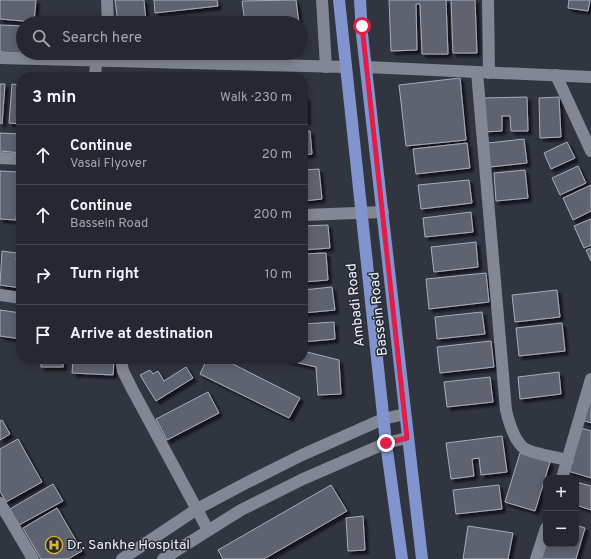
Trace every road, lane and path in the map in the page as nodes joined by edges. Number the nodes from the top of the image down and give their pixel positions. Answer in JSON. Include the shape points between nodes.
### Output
{"nodes":[{"id":1,"x":107,"y":0,"type":"edge"},
{"id":2,"x":322,"y":0,"type":"edge"},
{"id":3,"x":339,"y":0,"type":"edge"},
{"id":4,"x":360,"y":0,"type":"edge"},
{"id":5,"x":488,"y":0,"type":"edge"},
{"id":6,"x":108,"y":16,"type":"edge"},
{"id":7,"x":0,"y":58,"type":"edge"},
{"id":8,"x":16,"y":58,"type":"edge"},
{"id":9,"x":64,"y":60,"type":"edge"},
{"id":10,"x":99,"y":60,"type":"edge"},
{"id":11,"x":174,"y":60,"type":"edge"},
{"id":12,"x":96,"y":61,"type":"junction"},
{"id":13,"x":326,"y":67,"type":"junction"},
{"id":14,"x":345,"y":67,"type":"junction"},
{"id":15,"x":366,"y":67,"type":"junction"},
{"id":16,"x":95,"y":72,"type":"edge"},
{"id":17,"x":477,"y":72,"type":"junction"},
{"id":18,"x":489,"y":73,"type":"junction"},
{"id":19,"x":556,"y":75,"type":"junction"},
{"id":20,"x":591,"y":77,"type":"edge"},
{"id":21,"x":591,"y":151,"type":"edge"},
{"id":22,"x":0,"y":158,"type":"edge"},
{"id":23,"x":16,"y":159,"type":"edge"},
{"id":24,"x":383,"y":212,"type":"junction"},
{"id":25,"x":362,"y":214,"type":"junction"},
{"id":26,"x":308,"y":215,"type":"edge"},
{"id":27,"x":0,"y":295,"type":"edge"},
{"id":28,"x":16,"y":297,"type":"edge"},
{"id":29,"x":122,"y":364,"type":"edge"},
{"id":30,"x":591,"y":379,"type":"edge"},
{"id":31,"x":405,"y":414,"type":"junction"},
{"id":32,"x":383,"y":419,"type":"junction"},
{"id":33,"x":407,"y":438,"type":"junction"},
{"id":34,"x":386,"y":443,"type":"junction"},
{"id":35,"x":568,"y":460,"type":"junction"},
{"id":36,"x":563,"y":475,"type":"edge"},
{"id":37,"x":0,"y":503,"type":"edge"},
{"id":38,"x":197,"y":509,"type":"junction"},
{"id":39,"x":208,"y":530,"type":"junction"},
{"id":40,"x":543,"y":537,"type":"edge"},
{"id":41,"x":33,"y":559,"type":"edge"},
{"id":42,"x":122,"y":559,"type":"edge"},
{"id":43,"x":164,"y":559,"type":"edge"},
{"id":44,"x":402,"y":559,"type":"edge"},
{"id":45,"x":422,"y":559,"type":"edge"},
{"id":46,"x":536,"y":559,"type":"edge"}],
"edges":[{"from":1,"to":6,"type":"street"},
{"from":2,"to":13,"type":"street"},
{"from":3,"to":14,"type":"main road","name":"Ambadi Road"},
{"from":4,"to":15,"type":"main road","name":"Bassein Road"},
{"from":5,"to":18,"type":"street"},
{"from":7,"to":8,"type":"street"},
{"from":9,"to":12,"type":"street"},
{"from":10,"to":12,"type":"street"},
{"from":11,"to":13,"type":"street"},
{"from":12,"to":16,"type":"street"},
{"from":13,"to":14,"type":"street"},
{"from":14,"to":15,"type":"main road"},
{"from":14,"to":25,"type":"main road","name":"Ambadi Road"},
{"from":15,"to":17,"type":"street"},
{"from":15,"to":24,"type":"main road","name":"Bassein Road"},
{"from":17,"to":18,"type":"street"},
{"from":17,"to":35,"type":"street","via":[[506,410],[510,426],[526,449]]},
{"from":18,"to":19,"type":"street"},
{"from":19,"to":20,"type":"street"},
{"from":19,"to":21,"type":"street"},
{"from":22,"to":23,"type":"street"},
{"from":24,"to":25,"type":"street"},
{"from":24,"to":31,"type":"main road","name":"Bassein Road"},
{"from":25,"to":26,"type":"street"},
{"from":25,"to":32,"type":"main road","name":"Ambadi Road"},
{"from":27,"to":28,"type":"street"},
{"from":29,"to":38,"type":"street","via":[[132,389]]},
{"from":30,"to":35,"type":"street"},
{"from":31,"to":32,"type":"street"},
{"from":31,"to":33,"type":"main road","name":"Bassein Road"},
{"from":32,"to":34,"type":"main road","name":"Ambadi Road"},
{"from":32,"to":38,"type":"street","via":[[295,458]]},
{"from":33,"to":34,"type":"street"},
{"from":33,"to":45,"type":"main road","name":"Bassein Road"},
{"from":34,"to":39,"type":"street","via":[[303,479],[241,510]]},
{"from":34,"to":44,"type":"main road","name":"Ambadi Road"},
{"from":35,"to":36,"type":"street"},
{"from":37,"to":41,"type":"street"},
{"from":38,"to":39,"type":"street"},
{"from":38,"to":42,"type":"street"},
{"from":39,"to":43,"type":"street"},
{"from":40,"to":46,"type":"street"}]}
